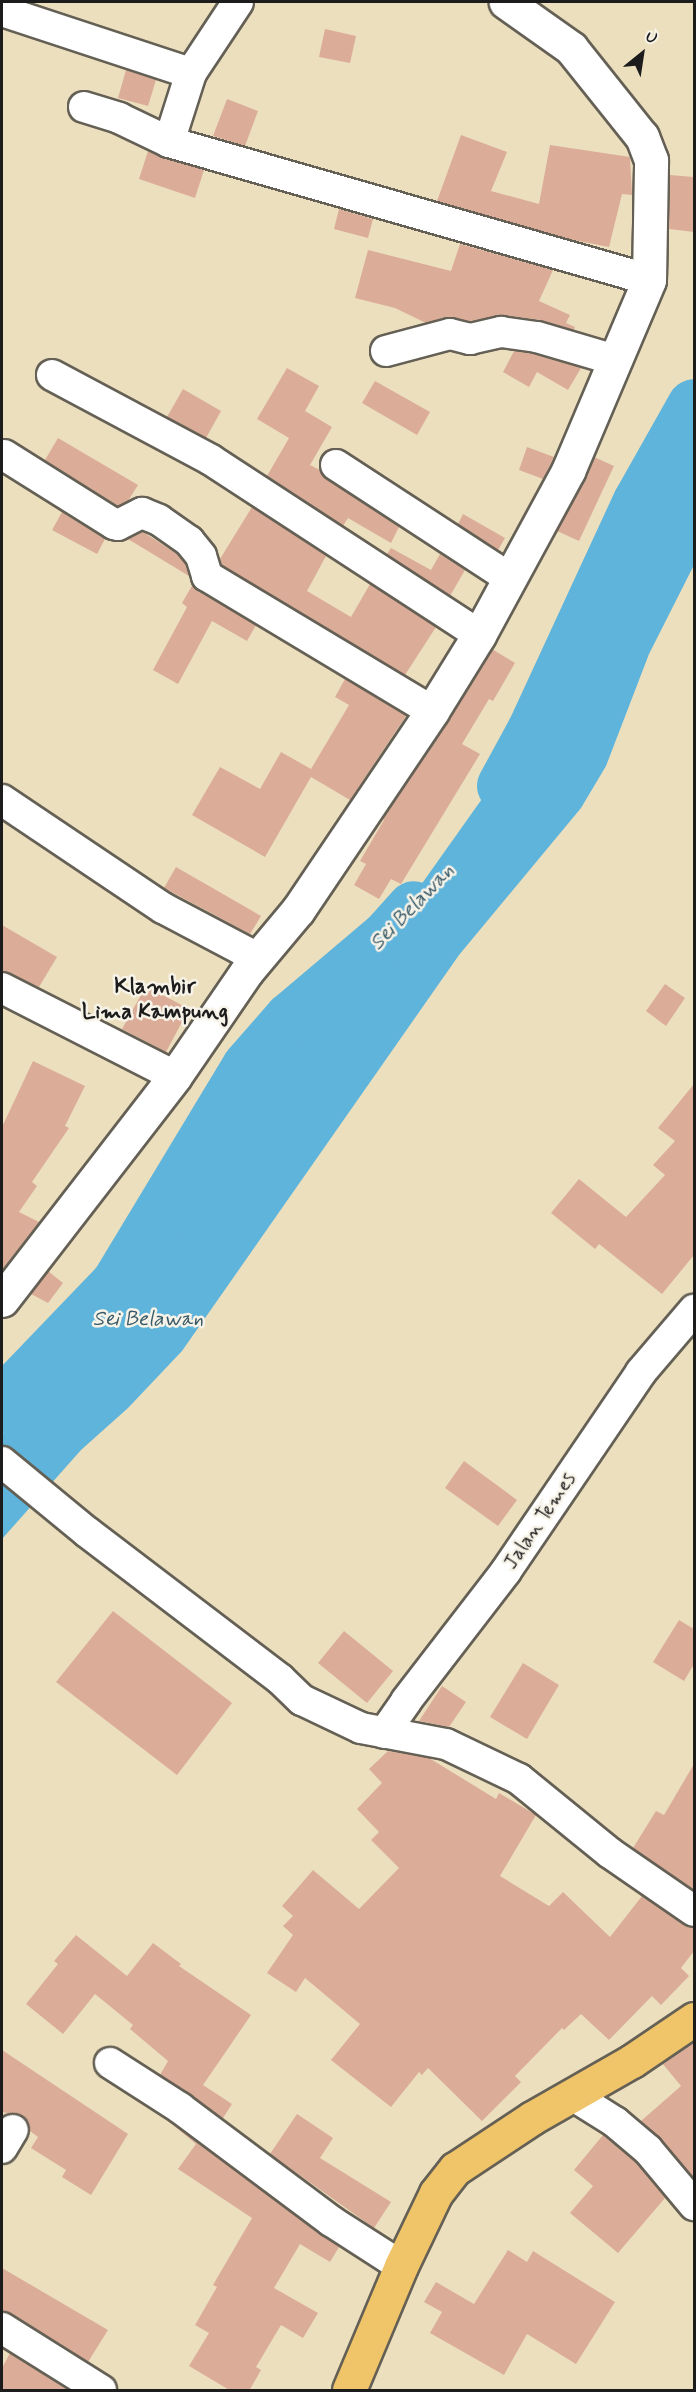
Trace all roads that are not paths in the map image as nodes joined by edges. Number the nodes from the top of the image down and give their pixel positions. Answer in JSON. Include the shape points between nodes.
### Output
{"nodes":[{"id":1,"x":238,"y":2,"type":"edge"},
{"id":2,"x":506,"y":2,"type":"edge"},
{"id":3,"x":2,"y":11,"type":"edge"},
{"id":4,"x":191,"y":73,"type":"junction"},
{"id":5,"x":84,"y":107,"type":"dead end"},
{"id":6,"x":169,"y":142,"type":"junction"},
{"id":7,"x":649,"y":280,"type":"junction"},
{"id":8,"x":386,"y":351,"type":"dead end"},
{"id":9,"x":615,"y":360,"type":"junction"},
{"id":10,"x":52,"y":375,"type":"dead end"},
{"id":11,"x":4,"y":455,"type":"dead end"},
{"id":12,"x":336,"y":465,"type":"dead end"},
{"id":13,"x":511,"y":579,"type":"junction"},
{"id":14,"x":479,"y":635,"type":"junction"},
{"id":15,"x":432,"y":711,"type":"junction"},
{"id":16,"x":2,"y":800,"type":"edge"},
{"id":17,"x":258,"y":958,"type":"junction"},
{"id":18,"x":2,"y":988,"type":"edge"},
{"id":19,"x":176,"y":1076,"type":"junction"},
{"id":20,"x":5,"y":1291,"type":"edge"},
{"id":21,"x":694,"y":1310,"type":"edge"},
{"id":22,"x":2,"y":1462,"type":"edge"},
{"id":23,"x":384,"y":1733,"type":"junction"},
{"id":24,"x":694,"y":1911,"type":"edge"},
{"id":25,"x":694,"y":2019,"type":"edge"},
{"id":26,"x":110,"y":2063,"type":"dead end"},
{"id":27,"x":572,"y":2095,"type":"junction"},
{"id":28,"x":694,"y":2205,"type":"edge"},
{"id":29,"x":401,"y":2266,"type":"junction"},
{"id":30,"x":2,"y":2328,"type":"edge"},
{"id":31,"x":101,"y":2391,"type":"edge"},
{"id":32,"x":349,"y":2391,"type":"edge"}],
"edges":[{"from":1,"to":4,"type":"street"},
{"from":2,"to":7,"type":"street","via":[[571,48],[642,137],[651,160]]},
{"from":3,"to":4,"type":"street"},
{"from":4,"to":6,"type":"street"},
{"from":5,"to":6,"type":"street","via":[[119,118]]},
{"from":6,"to":7,"type":"street"},
{"from":7,"to":9,"type":"street"},
{"from":8,"to":9,"type":"street","via":[[450,334],[470,339],[501,332],[537,337]]},
{"from":9,"to":13,"type":"street","via":[[568,471]]},
{"from":10,"to":14,"type":"street","via":[[211,460]]},
{"from":11,"to":15,"type":"street","via":[[114,524],[142,513],[159,520],[189,541],[201,556],[207,576]]},
{"from":12,"to":13,"type":"street"},
{"from":13,"to":14,"type":"street"},
{"from":14,"to":15,"type":"street"},
{"from":15,"to":17,"type":"street","via":[[298,910]]},
{"from":16,"to":17,"type":"street","via":[[163,908]]},
{"from":17,"to":19,"type":"street"},
{"from":18,"to":19,"type":"street"},
{"from":19,"to":20,"type":"street"},
{"from":21,"to":23,"type":"street","name":"Jalan Temes","via":[[641,1372],[506,1571]]},
{"from":22,"to":23,"type":"street","via":[[302,1700],[342,1720]]},
{"from":23,"to":24,"type":"street","via":[[446,1744],[519,1779],[610,1853]]},
{"from":25,"to":27,"type":"main road"},
{"from":26,"to":29,"type":"street","via":[[188,2114],[331,2221]]},
{"from":27,"to":28,"type":"street","via":[[615,2122],[648,2150]]},
{"from":27,"to":29,"type":"main road","via":[[455,2169],[436,2193]]},
{"from":29,"to":32,"type":"main road"},
{"from":30,"to":31,"type":"street"}]}
